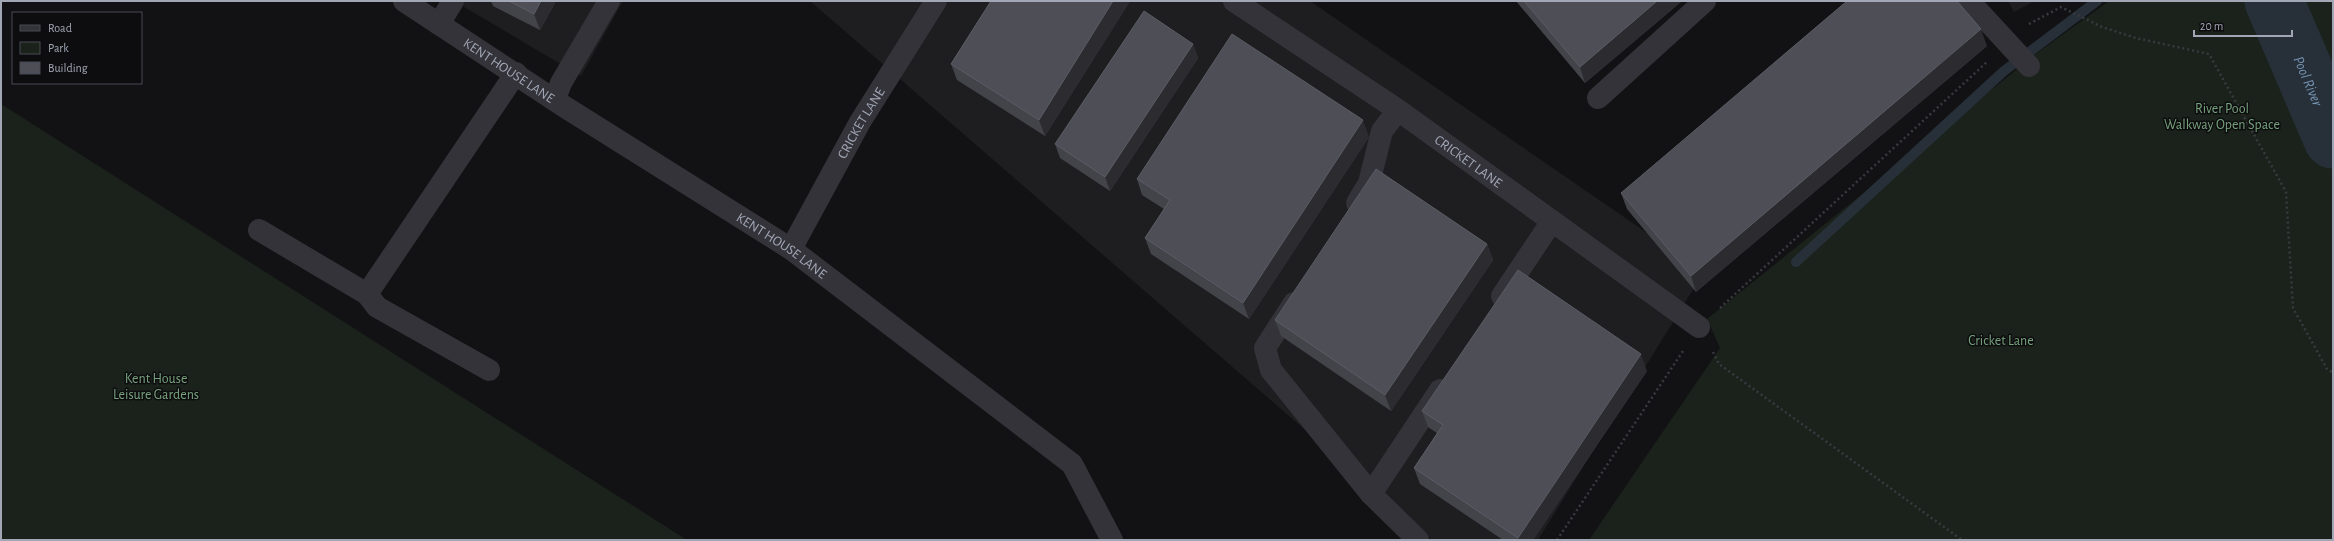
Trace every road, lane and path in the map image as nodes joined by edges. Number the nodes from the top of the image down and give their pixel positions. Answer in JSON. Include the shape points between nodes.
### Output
{"nodes":[{"id":1,"x":404,"y":1,"type":"edge"},
{"id":2,"x":452,"y":1,"type":"edge"},
{"id":3,"x":609,"y":1,"type":"edge"},
{"id":4,"x":936,"y":1,"type":"edge"},
{"id":5,"x":1234,"y":1,"type":"edge"},
{"id":6,"x":1705,"y":1,"type":"edge"},
{"id":7,"x":1968,"y":1,"type":"edge"},
{"id":8,"x":2035,"y":20,"type":"dead end"},
{"id":9,"x":439,"y":24,"type":"junction"},
{"id":10,"x":2017,"y":54,"type":"joint"},
{"id":11,"x":516,"y":73,"type":"junction"},
{"id":12,"x":1598,"y":98,"type":"dead end"},
{"id":13,"x":555,"y":99,"type":"junction"},
{"id":14,"x":1398,"y":110,"type":"junction"},
{"id":15,"x":1552,"y":221,"type":"junction"},
{"id":16,"x":1344,"y":223,"type":"edge"},
{"id":17,"x":259,"y":230,"type":"dead end"},
{"id":18,"x":790,"y":249,"type":"junction"},
{"id":19,"x":1303,"y":289,"type":"edge"},
{"id":20,"x":367,"y":294,"type":"junction"},
{"id":21,"x":1490,"y":314,"type":"edge"},
{"id":22,"x":1699,"y":327,"type":"junction"},
{"id":23,"x":489,"y":370,"type":"dead end"},
{"id":24,"x":2333,"y":372,"type":"edge"},
{"id":25,"x":1450,"y":374,"type":"edge"},
{"id":26,"x":1371,"y":494,"type":"junction"},
{"id":27,"x":1112,"y":540,"type":"edge"},
{"id":28,"x":1418,"y":540,"type":"edge"},
{"id":29,"x":1557,"y":540,"type":"edge"},
{"id":30,"x":1962,"y":540,"type":"edge"}],
"edges":[{"from":1,"to":9,"type":"street","name":"KENT HOUSE LANE"},
{"from":2,"to":9,"type":"street"},
{"from":3,"to":13,"type":"street","via":[[561,83]]},
{"from":4,"to":18,"type":"street","name":"CRICKET LANE","via":[[860,122]]},
{"from":5,"to":14,"type":"street","name":"CRICKET LANE"},
{"from":6,"to":12,"type":"street"},
{"from":7,"to":10,"type":"street"},
{"from":8,"to":24,"type":"path","via":[[2061,7],[2102,27],[2136,38],[2209,54],[2286,192],[2293,308],[2328,369]]},
{"from":9,"to":11,"type":"street","name":"KENT HOUSE LANE"},
{"from":10,"to":22,"type":"path"},
{"from":11,"to":13,"type":"street","name":"KENT HOUSE LANE"},
{"from":11,"to":20,"type":"street"},
{"from":13,"to":18,"type":"street","name":"KENT HOUSE LANE"},
{"from":14,"to":15,"type":"street","name":"CRICKET LANE"},
{"from":14,"to":16,"type":"street","via":[[1382,131],[1369,183]]},
{"from":15,"to":21,"type":"street"},
{"from":15,"to":22,"type":"street","name":"CRICKET LANE"},
{"from":17,"to":20,"type":"street"},
{"from":18,"to":27,"type":"street","name":"KENT HOUSE LANE","via":[[1072,464]]},
{"from":19,"to":26,"type":"street","via":[[1265,348],[1272,370]]},
{"from":20,"to":23,"type":"street","via":[[377,307]]},
{"from":22,"to":29,"type":"path"},
{"from":22,"to":30,"type":"path","via":[[1720,364]]},
{"from":25,"to":26,"type":"street"},
{"from":26,"to":28,"type":"street"}]}
